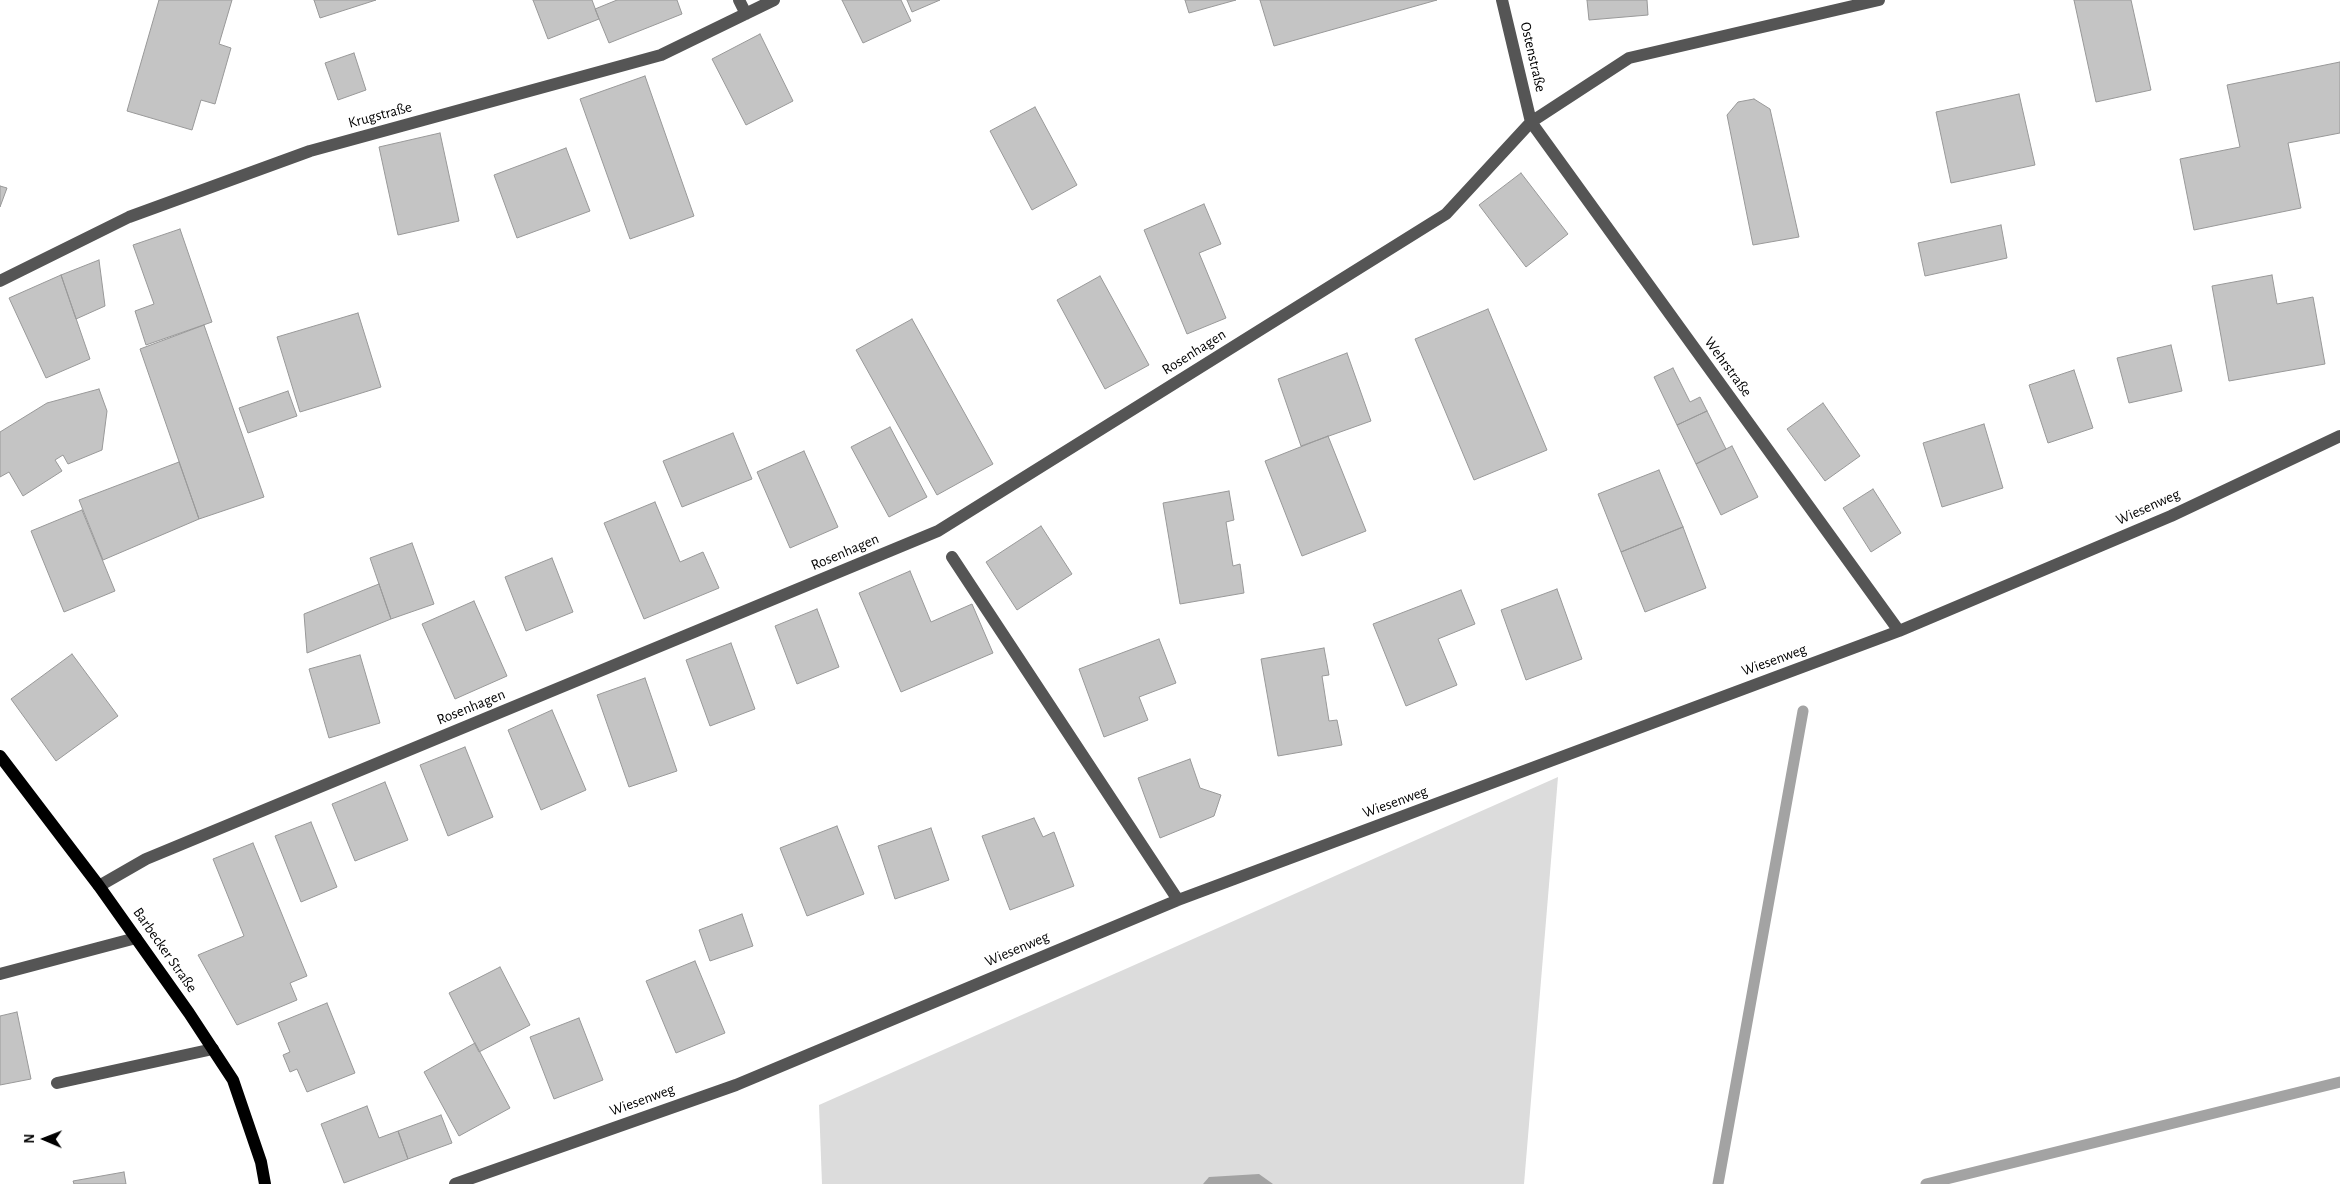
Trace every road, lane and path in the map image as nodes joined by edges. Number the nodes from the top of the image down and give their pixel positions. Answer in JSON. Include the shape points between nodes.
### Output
{"nodes":[{"id":1,"x":740,"y":0,"type":"edge"},
{"id":2,"x":774,"y":0,"type":"edge"},
{"id":3,"x":1502,"y":0,"type":"edge"},
{"id":4,"x":1879,"y":0,"type":"edge"},
{"id":5,"x":746,"y":14,"type":"junction"},
{"id":6,"x":1531,"y":122,"type":"junction"},
{"id":7,"x":0,"y":281,"type":"edge"},
{"id":8,"x":2340,"y":436,"type":"edge"},
{"id":9,"x":952,"y":557,"type":"dead end"},
{"id":10,"x":1898,"y":631,"type":"junction"},
{"id":11,"x":0,"y":756,"type":"edge"},
{"id":12,"x":100,"y":886,"type":"junction"},
{"id":13,"x":1178,"y":900,"type":"junction"},
{"id":14,"x":136,"y":938,"type":"junction"},
{"id":15,"x":0,"y":974,"type":"edge"},
{"id":16,"x":213,"y":1049,"type":"junction"},
{"id":17,"x":57,"y":1083,"type":"dead end"},
{"id":18,"x":265,"y":1184,"type":"edge"},
{"id":19,"x":455,"y":1184,"type":"edge"}],
"edges":[{"from":1,"to":5,"type":"street"},
{"from":2,"to":5,"type":"street","name":"Krugstraße"},
{"from":3,"to":6,"type":"street","name":"Ostenstraße"},
{"from":4,"to":6,"type":"street","name":"Rosenhagen","via":[[1629,58]]},
{"from":5,"to":7,"type":"street","name":"Krugstraße","via":[[661,55],[310,151],[130,217]]},
{"from":6,"to":10,"type":"street","name":"Wehrstraße"},
{"from":6,"to":12,"type":"street","name":"Rosenhagen","via":[[1446,214],[938,531],[155,855]]},
{"from":8,"to":10,"type":"street","name":"Wiesenweg","via":[[2171,516]]},
{"from":9,"to":13,"type":"street"},
{"from":10,"to":13,"type":"street","name":"Wiesenweg"},
{"from":11,"to":12,"type":"main road","name":"Barbecker Straße"},
{"from":12,"to":14,"type":"main road","name":"Barbecker Straße"},
{"from":13,"to":19,"type":"street","name":"Wiesenweg","via":[[736,1084]]},
{"from":14,"to":15,"type":"street"},
{"from":14,"to":16,"type":"main road","name":"Barbecker Straße"},
{"from":16,"to":17,"type":"street"},
{"from":16,"to":18,"type":"main road","name":"Barbecker Straße","via":[[233,1080],[261,1162]]}]}
